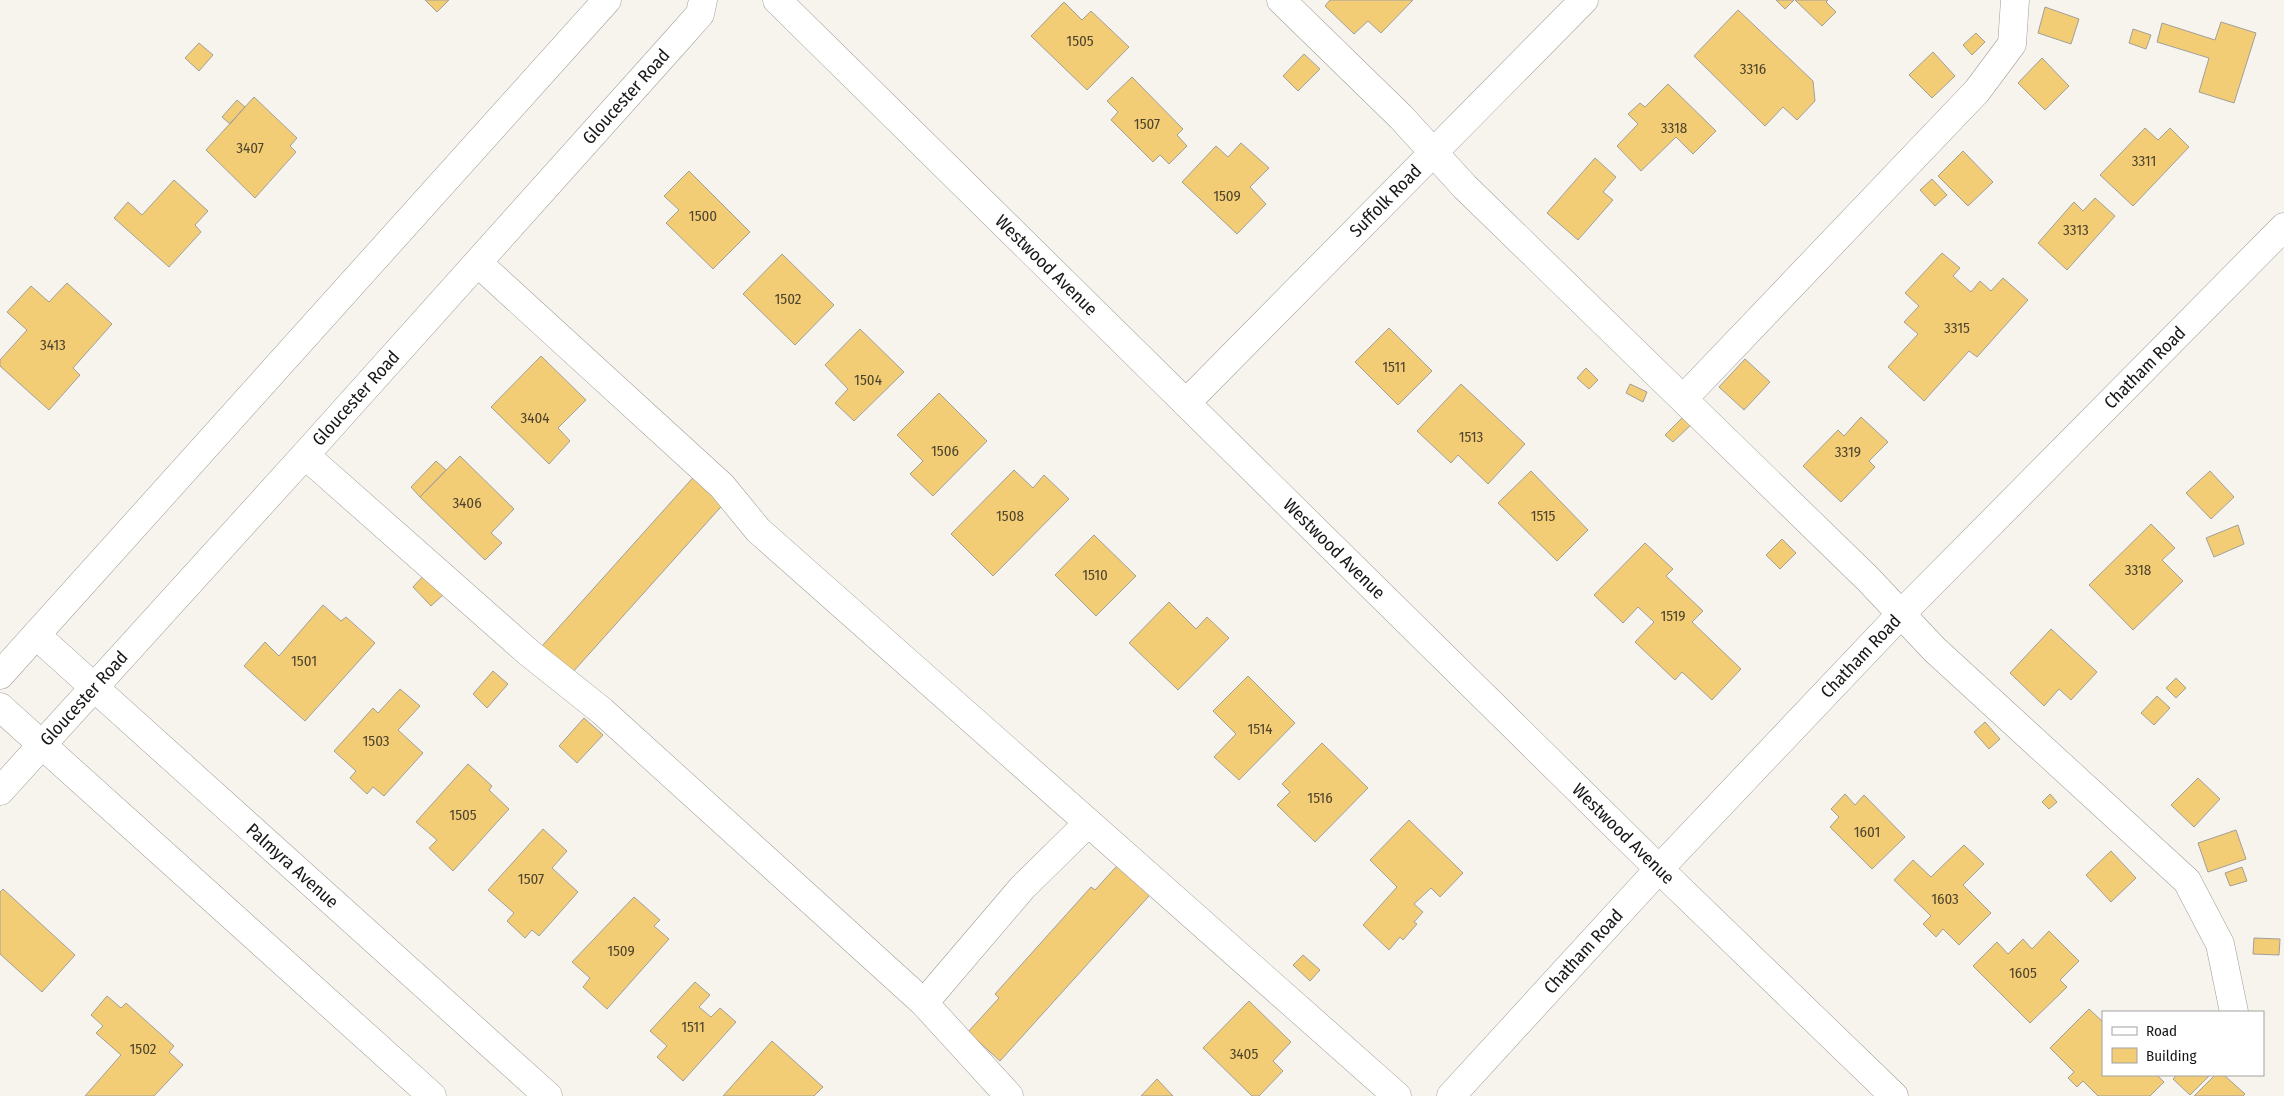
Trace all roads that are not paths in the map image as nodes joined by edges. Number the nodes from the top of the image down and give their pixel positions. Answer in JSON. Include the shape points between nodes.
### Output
{"nodes":[{"id":1,"x":607,"y":0,"type":"edge"},
{"id":2,"x":703,"y":0,"type":"edge"},
{"id":3,"x":777,"y":0,"type":"edge"},
{"id":4,"x":1281,"y":0,"type":"edge"},
{"id":5,"x":1584,"y":0,"type":"edge"},
{"id":6,"x":2016,"y":0,"type":"edge"},
{"id":7,"x":1433,"y":153,"type":"junction"},
{"id":8,"x":2284,"y":227,"type":"edge"},
{"id":9,"x":478,"y":263,"type":"junction"},
{"id":10,"x":1684,"y":398,"type":"junction"},
{"id":11,"x":1186,"y":403,"type":"junction"},
{"id":12,"x":305,"y":456,"type":"junction"},
{"id":13,"x":1901,"y":614,"type":"junction"},
{"id":14,"x":36,"y":635,"type":"junction"},
{"id":15,"x":0,"y":675,"type":"edge"},
{"id":16,"x":93,"y":688,"type":"junction"},
{"id":17,"x":0,"y":707,"type":"edge"},
{"id":18,"x":41,"y":746,"type":"junction"},
{"id":19,"x":0,"y":791,"type":"edge"},
{"id":20,"x":1088,"y":823,"type":"junction"},
{"id":21,"x":1659,"y":869,"type":"junction"},
{"id":22,"x":924,"y":1003,"type":"junction"},
{"id":23,"x":2234,"y":1011,"type":"edge"},
{"id":24,"x":432,"y":1096,"type":"edge"},
{"id":25,"x":548,"y":1096,"type":"edge"},
{"id":26,"x":1009,"y":1096,"type":"edge"},
{"id":27,"x":1397,"y":1096,"type":"edge"},
{"id":28,"x":1451,"y":1096,"type":"edge"},
{"id":29,"x":1894,"y":1096,"type":"edge"}],
"edges":[{"from":1,"to":14,"type":"street"},
{"from":2,"to":9,"type":"street","name":"Gloucester Road","via":[[700,14],[689,27]]},
{"from":3,"to":11,"type":"street","name":"Westwood Avenue"},
{"from":4,"to":7,"type":"street","via":[[1401,117]]},
{"from":5,"to":7,"type":"street","name":"Suffolk Road"},
{"from":6,"to":10,"type":"street","via":[[2012,44],[1977,91]]},
{"from":7,"to":10,"type":"street"},
{"from":7,"to":11,"type":"street","name":"Suffolk Road"},
{"from":8,"to":13,"type":"street","name":"Chatham Road"},
{"from":9,"to":12,"type":"street","name":"Gloucester Road"},
{"from":9,"to":20,"type":"street","via":[[722,486],[758,530]]},
{"from":10,"to":13,"type":"street"},
{"from":11,"to":21,"type":"street","name":"Westwood Avenue"},
{"from":12,"to":16,"type":"street","name":"Gloucester Road"},
{"from":12,"to":22,"type":"street","via":[[528,652],[602,711]]},
{"from":13,"to":21,"type":"street","name":"Chatham Road"},
{"from":13,"to":23,"type":"street","via":[[2187,881],[2220,944]]},
{"from":14,"to":15,"type":"street"},
{"from":14,"to":16,"type":"street","name":"Palmyra Avenue"},
{"from":16,"to":18,"type":"street","name":"Gloucester Road"},
{"from":16,"to":25,"type":"street","name":"Palmyra Avenue"},
{"from":17,"to":18,"type":"street"},
{"from":18,"to":19,"type":"street","name":"Gloucester Road"},
{"from":18,"to":24,"type":"street"},
{"from":20,"to":22,"type":"street","via":[[1022,888]]},
{"from":20,"to":27,"type":"street"},
{"from":21,"to":28,"type":"street","name":"Chatham Road"},
{"from":21,"to":29,"type":"street","name":"Westwood Avenue"},
{"from":22,"to":26,"type":"street"}]}
